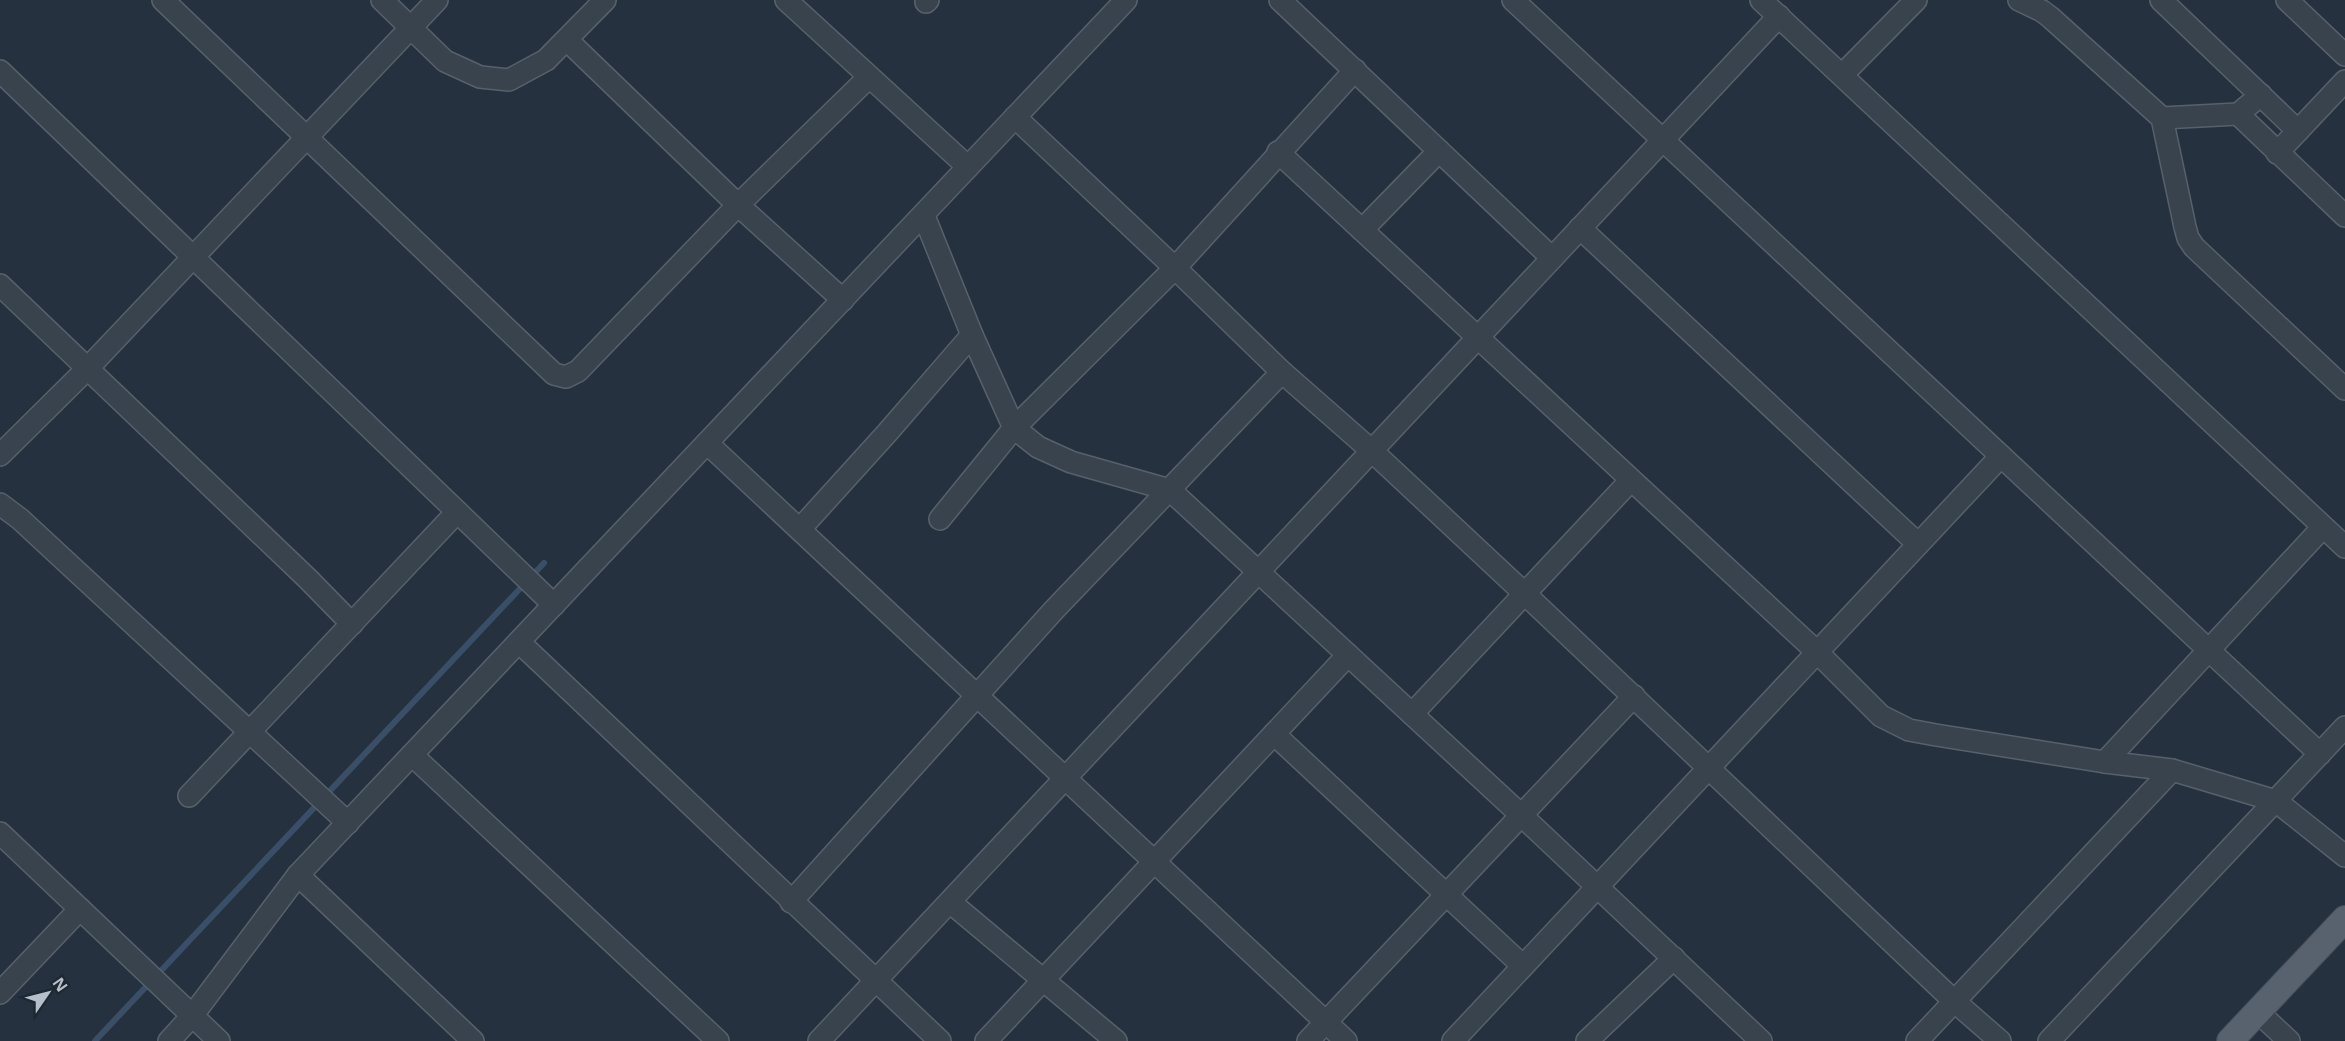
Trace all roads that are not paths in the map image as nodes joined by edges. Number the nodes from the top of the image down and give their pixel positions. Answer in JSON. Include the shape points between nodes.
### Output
{"nodes":[{"id":1,"x":163,"y":0,"type":"edge"},
{"id":2,"x":382,"y":0,"type":"edge"},
{"id":3,"x":437,"y":0,"type":"edge"},
{"id":4,"x":605,"y":0,"type":"edge"},
{"id":5,"x":786,"y":0,"type":"edge"},
{"id":6,"x":1126,"y":0,"type":"edge"},
{"id":7,"x":1280,"y":0,"type":"edge"},
{"id":8,"x":1513,"y":0,"type":"edge"},
{"id":9,"x":1761,"y":0,"type":"edge"},
{"id":10,"x":1916,"y":0,"type":"edge"},
{"id":11,"x":2019,"y":0,"type":"edge"},
{"id":12,"x":2161,"y":0,"type":"edge"},
{"id":13,"x":2287,"y":0,"type":"edge"},
{"id":14,"x":1779,"y":16,"type":"junction"},
{"id":15,"x":411,"y":28,"type":"junction"},
{"id":16,"x":567,"y":40,"type":"junction"},
{"id":17,"x":2345,"y":55,"type":"edge"},
{"id":18,"x":1355,"y":70,"type":"junction"},
{"id":19,"x":0,"y":71,"type":"edge"},
{"id":20,"x":1842,"y":75,"type":"junction"},
{"id":21,"x":870,"y":77,"type":"junction"},
{"id":22,"x":2345,"y":81,"type":"edge"},
{"id":23,"x":2260,"y":95,"type":"junction"},
{"id":24,"x":2238,"y":114,"type":"junction"},
{"id":25,"x":1015,"y":117,"type":"junction"},
{"id":26,"x":2162,"y":118,"type":"junction"},
{"id":27,"x":2298,"y":131,"type":"junction"},
{"id":28,"x":306,"y":138,"type":"junction"},
{"id":29,"x":1663,"y":140,"type":"junction"},
{"id":30,"x":1439,"y":151,"type":"junction"},
{"id":31,"x":1278,"y":152,"type":"junction"},
{"id":32,"x":2277,"y":153,"type":"junction"},
{"id":33,"x":968,"y":167,"type":"junction"},
{"id":34,"x":738,"y":205,"type":"junction"},
{"id":35,"x":924,"y":216,"type":"junction"},
{"id":36,"x":2345,"y":216,"type":"edge"},
{"id":37,"x":1580,"y":228,"type":"junction"},
{"id":38,"x":1362,"y":230,"type":"junction"},
{"id":39,"x":193,"y":257,"type":"junction"},
{"id":40,"x":1552,"y":258,"type":"junction"},
{"id":41,"x":1175,"y":268,"type":"junction"},
{"id":42,"x":0,"y":285,"type":"edge"},
{"id":43,"x":843,"y":300,"type":"junction"},
{"id":44,"x":972,"y":335,"type":"junction"},
{"id":45,"x":1478,"y":338,"type":"junction"},
{"id":46,"x":87,"y":369,"type":"junction"},
{"id":47,"x":1282,"y":372,"type":"junction"},
{"id":48,"x":2345,"y":389,"type":"edge"},
{"id":49,"x":1014,"y":428,"type":"junction"},
{"id":50,"x":707,"y":443,"type":"junction"},
{"id":51,"x":1372,"y":451,"type":"junction"},
{"id":52,"x":0,"y":455,"type":"edge"},
{"id":53,"x":2001,"y":456,"type":"junction"},
{"id":54,"x":1631,"y":480,"type":"junction"},
{"id":55,"x":1170,"y":490,"type":"junction"},
{"id":56,"x":0,"y":504,"type":"edge"},
{"id":57,"x":458,"y":512,"type":"junction"},
{"id":58,"x":940,"y":519,"type":"dead end"},
{"id":59,"x":800,"y":529,"type":"junction"},
{"id":60,"x":2338,"y":537,"type":"edge"},
{"id":61,"x":1918,"y":544,"type":"junction"},
{"id":62,"x":1258,"y":572,"type":"junction"},
{"id":63,"x":1524,"y":593,"type":"junction"},
{"id":64,"x":554,"y":605,"type":"junction"},
{"id":65,"x":352,"y":624,"type":"junction"},
{"id":66,"x":519,"y":642,"type":"junction"},
{"id":67,"x":2209,"y":650,"type":"junction"},
{"id":68,"x":1817,"y":652,"type":"junction"},
{"id":69,"x":1348,"y":656,"type":"junction"},
{"id":70,"x":977,"y":695,"type":"junction"},
{"id":71,"x":1634,"y":696,"type":"junction"},
{"id":72,"x":1412,"y":714,"type":"junction"},
{"id":73,"x":2345,"y":727,"type":"edge"},
{"id":74,"x":249,"y":733,"type":"junction"},
{"id":75,"x":1274,"y":734,"type":"junction"},
{"id":76,"x":2320,"y":753,"type":"junction"},
{"id":77,"x":412,"y":755,"type":"junction"},
{"id":78,"x":2105,"y":762,"type":"junction"},
{"id":79,"x":1709,"y":768,"type":"junction"},
{"id":80,"x":2172,"y":770,"type":"junction"},
{"id":81,"x":1065,"y":779,"type":"junction"},
{"id":82,"x":189,"y":796,"type":"dead end"},
{"id":83,"x":2276,"y":801,"type":"junction"},
{"id":84,"x":1521,"y":815,"type":"junction"},
{"id":85,"x":348,"y":823,"type":"junction"},
{"id":86,"x":0,"y":833,"type":"edge"},
{"id":87,"x":2345,"y":856,"type":"edge"},
{"id":88,"x":1154,"y":862,"type":"junction"},
{"id":89,"x":298,"y":875,"type":"junction"},
{"id":90,"x":1598,"y":887,"type":"junction"},
{"id":91,"x":1447,"y":894,"type":"junction"},
{"id":92,"x":791,"y":902,"type":"junction"},
{"id":93,"x":950,"y":902,"type":"junction"},
{"id":94,"x":80,"y":909,"type":"junction"},
{"id":95,"x":2345,"y":919,"type":"edge"},
{"id":96,"x":1674,"y":958,"type":"junction"},
{"id":97,"x":1523,"y":966,"type":"junction"},
{"id":98,"x":1044,"y":979,"type":"junction"},
{"id":99,"x":876,"y":980,"type":"junction"},
{"id":100,"x":0,"y":993,"type":"edge"},
{"id":101,"x":1954,"y":1001,"type":"junction"},
{"id":102,"x":2258,"y":1012,"type":"junction"},
{"id":103,"x":192,"y":1016,"type":"junction"},
{"id":104,"x":1326,"y":1022,"type":"junction"},
{"id":105,"x":169,"y":1041,"type":"edge"},
{"id":106,"x":219,"y":1041,"type":"edge"},
{"id":107,"x":473,"y":1041,"type":"edge"},
{"id":108,"x":718,"y":1041,"type":"edge"},
{"id":109,"x":819,"y":1041,"type":"edge"},
{"id":110,"x":940,"y":1041,"type":"edge"},
{"id":111,"x":986,"y":1041,"type":"edge"},
{"id":112,"x":1116,"y":1041,"type":"edge"},
{"id":113,"x":1308,"y":1041,"type":"edge"},
{"id":114,"x":1346,"y":1041,"type":"edge"},
{"id":115,"x":1453,"y":1041,"type":"edge"},
{"id":116,"x":1587,"y":1041,"type":"edge"},
{"id":117,"x":1761,"y":1041,"type":"edge"},
{"id":118,"x":1917,"y":1041,"type":"edge"},
{"id":119,"x":2000,"y":1041,"type":"edge"},
{"id":120,"x":2049,"y":1041,"type":"edge"},
{"id":121,"x":2230,"y":1041,"type":"edge"},
{"id":122,"x":2289,"y":1041,"type":"edge"}],
"edges":[{"from":1,"to":28,"type":"street"},
{"from":2,"to":15,"type":"street"},
{"from":3,"to":15,"type":"street"},
{"from":4,"to":16,"type":"street"},
{"from":5,"to":21,"type":"street"},
{"from":6,"to":25,"type":"street"},
{"from":7,"to":18,"type":"street"},
{"from":8,"to":29,"type":"street"},
{"from":9,"to":14,"type":"street"},
{"from":10,"to":20,"type":"street"},
{"from":11,"to":26,"type":"street","via":[[2050,17]]},
{"from":12,"to":23,"type":"street"},
{"from":13,"to":17,"type":"street"},
{"from":14,"to":20,"type":"street"},
{"from":14,"to":29,"type":"street"},
{"from":15,"to":16,"type":"street","via":[[445,61],[480,77],[509,80],[546,60]]},
{"from":15,"to":28,"type":"street"},
{"from":16,"to":34,"type":"street"},
{"from":18,"to":30,"type":"street"},
{"from":18,"to":31,"type":"street"},
{"from":19,"to":39,"type":"street"},
{"from":20,"to":60,"type":"street"},
{"from":21,"to":33,"type":"street"},
{"from":21,"to":34,"type":"street"},
{"from":22,"to":27,"type":"street"},
{"from":23,"to":24,"type":"street"},
{"from":23,"to":27,"type":"street"},
{"from":24,"to":26,"type":"street"},
{"from":24,"to":32,"type":"street"},
{"from":25,"to":33,"type":"street"},
{"from":25,"to":41,"type":"street"},
{"from":26,"to":48,"type":"street","via":[[2185,227],[2194,247]]},
{"from":27,"to":32,"type":"street"},
{"from":28,"to":34,"type":"street","via":[[554,374],[566,377],[578,371]]},
{"from":28,"to":39,"type":"street"},
{"from":29,"to":37,"type":"street"},
{"from":29,"to":53,"type":"street"},
{"from":30,"to":38,"type":"street"},
{"from":30,"to":40,"type":"street"},
{"from":31,"to":38,"type":"street"},
{"from":31,"to":41,"type":"street"},
{"from":32,"to":36,"type":"street"},
{"from":33,"to":35,"type":"street"},
{"from":34,"to":43,"type":"street"},
{"from":35,"to":43,"type":"street"},
{"from":35,"to":44,"type":"street"},
{"from":37,"to":40,"type":"street"},
{"from":37,"to":61,"type":"street"},
{"from":38,"to":45,"type":"street"},
{"from":39,"to":46,"type":"street"},
{"from":39,"to":57,"type":"street"},
{"from":40,"to":45,"type":"street"},
{"from":41,"to":47,"type":"street"},
{"from":41,"to":49,"type":"street"},
{"from":42,"to":46,"type":"street"},
{"from":43,"to":50,"type":"street"},
{"from":44,"to":49,"type":"street"},
{"from":44,"to":59,"type":"street"},
{"from":45,"to":51,"type":"street"},
{"from":45,"to":54,"type":"street"},
{"from":46,"to":52,"type":"street"},
{"from":46,"to":65,"type":"street"},
{"from":47,"to":51,"type":"street"},
{"from":47,"to":55,"type":"street"},
{"from":49,"to":55,"type":"street","via":[[1038,447],[1071,462]]},
{"from":49,"to":58,"type":"street"},
{"from":50,"to":59,"type":"street"},
{"from":50,"to":64,"type":"street"},
{"from":51,"to":62,"type":"street"},
{"from":51,"to":63,"type":"street"},
{"from":53,"to":61,"type":"street"},
{"from":53,"to":67,"type":"street"},
{"from":54,"to":63,"type":"street"},
{"from":54,"to":68,"type":"street"},
{"from":55,"to":62,"type":"street"},
{"from":55,"to":70,"type":"street"},
{"from":56,"to":74,"type":"street"},
{"from":57,"to":64,"type":"street"},
{"from":57,"to":65,"type":"street"},
{"from":59,"to":70,"type":"street"},
{"from":60,"to":67,"type":"street"},
{"from":61,"to":68,"type":"street"},
{"from":62,"to":69,"type":"street"},
{"from":62,"to":81,"type":"street"},
{"from":63,"to":71,"type":"street"},
{"from":63,"to":72,"type":"street"},
{"from":64,"to":66,"type":"street"},
{"from":65,"to":74,"type":"street"},
{"from":66,"to":77,"type":"street"},
{"from":66,"to":92,"type":"street"},
{"from":67,"to":76,"type":"street"},
{"from":67,"to":78,"type":"street"},
{"from":68,"to":78,"type":"street","via":[[1881,716],[1909,730]]},
{"from":68,"to":79,"type":"street"},
{"from":69,"to":72,"type":"street"},
{"from":69,"to":75,"type":"street"},
{"from":70,"to":81,"type":"street"},
{"from":70,"to":92,"type":"street"},
{"from":71,"to":79,"type":"street"},
{"from":71,"to":84,"type":"street"},
{"from":72,"to":84,"type":"street"},
{"from":73,"to":76,"type":"street"},
{"from":74,"to":82,"type":"street"},
{"from":74,"to":85,"type":"street"},
{"from":75,"to":88,"type":"street"},
{"from":75,"to":91,"type":"street"},
{"from":76,"to":83,"type":"street"},
{"from":77,"to":85,"type":"street"},
{"from":77,"to":108,"type":"street"},
{"from":78,"to":80,"type":"street"},
{"from":79,"to":90,"type":"street"},
{"from":79,"to":101,"type":"street"},
{"from":80,"to":83,"type":"street"},
{"from":80,"to":101,"type":"street"},
{"from":81,"to":88,"type":"street"},
{"from":81,"to":93,"type":"street"},
{"from":83,"to":87,"type":"street"},
{"from":83,"to":120,"type":"street"},
{"from":84,"to":90,"type":"street"},
{"from":84,"to":91,"type":"street"},
{"from":85,"to":89,"type":"street"},
{"from":86,"to":94,"type":"street"},
{"from":88,"to":98,"type":"street"},
{"from":88,"to":104,"type":"street"},
{"from":89,"to":103,"type":"street"},
{"from":89,"to":107,"type":"street"},
{"from":90,"to":96,"type":"street"},
{"from":90,"to":97,"type":"street"},
{"from":91,"to":97,"type":"street"},
{"from":91,"to":104,"type":"street"},
{"from":92,"to":99,"type":"street"},
{"from":93,"to":98,"type":"street"},
{"from":93,"to":99,"type":"street"},
{"from":94,"to":100,"type":"street"},
{"from":94,"to":103,"type":"street"},
{"from":95,"to":102,"type":"main road"},
{"from":96,"to":116,"type":"street"},
{"from":96,"to":117,"type":"street"},
{"from":97,"to":115,"type":"street"},
{"from":98,"to":111,"type":"street"},
{"from":98,"to":112,"type":"street"},
{"from":99,"to":109,"type":"street"},
{"from":99,"to":110,"type":"street"},
{"from":101,"to":118,"type":"street"},
{"from":101,"to":119,"type":"street"},
{"from":102,"to":121,"type":"main road"},
{"from":102,"to":122,"type":"street"},
{"from":103,"to":105,"type":"street"},
{"from":103,"to":106,"type":"street"},
{"from":104,"to":113,"type":"street"},
{"from":104,"to":114,"type":"street"}]}
